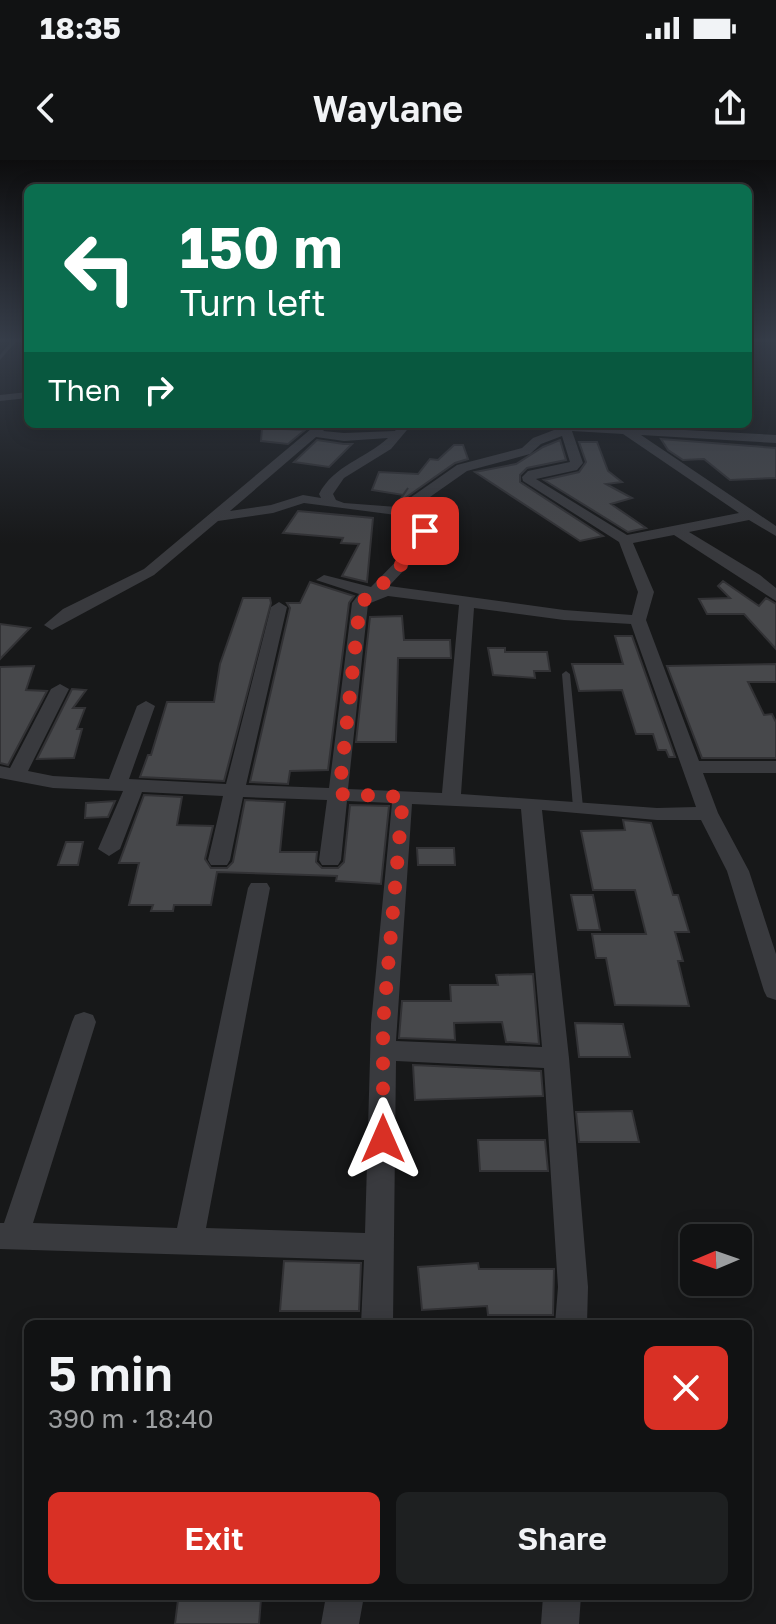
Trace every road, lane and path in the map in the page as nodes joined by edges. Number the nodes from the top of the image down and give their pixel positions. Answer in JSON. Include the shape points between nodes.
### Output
{"nodes":[{"id":1,"x":555,"y":428,"type":"edge"},
{"id":2,"x":318,"y":429,"type":"edge"},
{"id":3,"x":403,"y":429,"type":"edge"},
{"id":4,"x":566,"y":429,"type":"junction"},
{"id":5,"x":626,"y":431,"type":"junction"},
{"id":6,"x":776,"y":439,"type":"edge"},
{"id":7,"x":494,"y":458,"type":"junction"},
{"id":8,"x":529,"y":477,"type":"junction"},
{"id":9,"x":331,"y":503,"type":"junction"},
{"id":10,"x":402,"y":510,"type":"junction"},
{"id":11,"x":752,"y":515,"type":"junction"},
{"id":12,"x":214,"y":517,"type":"junction"},
{"id":13,"x":676,"y":530,"type":"junction"},
{"id":14,"x":776,"y":532,"type":"edge"},
{"id":15,"x":625,"y":540,"type":"junction"},
{"id":16,"x":324,"y":580,"type":"dead end"},
{"id":17,"x":374,"y":593,"type":"junction"},
{"id":18,"x":776,"y":596,"type":"edge"},
{"id":19,"x":467,"y":602,"type":"junction"},
{"id":20,"x":279,"y":607,"type":"dead end"},
{"id":21,"x":638,"y":620,"type":"junction"},
{"id":22,"x":52,"y":625,"type":"dead end"},
{"id":23,"x":566,"y":674,"type":"dead end"},
{"id":24,"x":60,"y":689,"type":"dead end"},
{"id":25,"x":146,"y":706,"type":"dead end"},
{"id":26,"x":692,"y":767,"type":"junction"},
{"id":27,"x":776,"y":767,"type":"edge"},
{"id":28,"x":9,"y":773,"type":"edge"},
{"id":29,"x":126,"y":784,"type":"junction"},
{"id":30,"x":234,"y":789,"type":"junction"},
{"id":31,"x":339,"y":794,"type":"junction"},
{"id":32,"x":403,"y":797,"type":"junction"},
{"id":33,"x":451,"y":800,"type":"junction"},
{"id":34,"x":531,"y":804,"type":"junction"},
{"id":35,"x":578,"y":807,"type":"junction"},
{"id":36,"x":708,"y":813,"type":"junction"},
{"id":37,"x":109,"y":849,"type":"dead end"},
{"id":38,"x":219,"y":860,"type":"dead end"},
{"id":39,"x":330,"y":860,"type":"dead end"},
{"id":40,"x":259,"y":888,"type":"dead end"},
{"id":41,"x":776,"y":991,"type":"edge"},
{"id":42,"x":84,"y":1022,"type":"dead end"},
{"id":43,"x":384,"y":1050,"type":"junction"},
{"id":44,"x":556,"y":1058,"type":"junction"},
{"id":45,"x":7,"y":1236,"type":"edge"},
{"id":46,"x":189,"y":1242,"type":"junction"},
{"id":47,"x":380,"y":1247,"type":"junction"},
{"id":48,"x":377,"y":1320,"type":"edge"},
{"id":49,"x":571,"y":1320,"type":"edge"},
{"id":50,"x":344,"y":1600,"type":"edge"},
{"id":51,"x":562,"y":1600,"type":"edge"},
{"id":52,"x":340,"y":1624,"type":"edge"},
{"id":53,"x":560,"y":1624,"type":"edge"}],
"edges":[{"from":1,"to":4,"type":"street"},
{"from":2,"to":3,"type":"street","via":[[344,437]]},
{"from":2,"to":12,"type":"street"},
{"from":3,"to":9,"type":"street","via":[[387,449],[333,481],[326,494]]},
{"from":4,"to":5,"type":"street"},
{"from":4,"to":7,"type":"street","via":[[526,451]]},
{"from":4,"to":8,"type":"street","via":[[577,463]]},
{"from":5,"to":6,"type":"street"},
{"from":5,"to":11,"type":"street"},
{"from":7,"to":8,"type":"street"},
{"from":7,"to":10,"type":"street","via":[[449,475]]},
{"from":8,"to":15,"type":"street"},
{"from":9,"to":10,"type":"street","via":[[361,511]]},
{"from":9,"to":12,"type":"street","via":[[303,499]]},
{"from":10,"to":17,"type":"street","via":[[421,521],[422,540]]},
{"from":11,"to":13,"type":"street"},
{"from":11,"to":14,"type":"street"},
{"from":12,"to":22,"type":"street","via":[[149,572]]},
{"from":13,"to":15,"type":"street"},
{"from":13,"to":18,"type":"street"},
{"from":15,"to":21,"type":"street","via":[[646,592]]},
{"from":16,"to":17,"type":"street"},
{"from":17,"to":19,"type":"street"},
{"from":17,"to":31,"type":"street","via":[[360,603]]},
{"from":19,"to":21,"type":"street"},
{"from":19,"to":33,"type":"street"},
{"from":20,"to":30,"type":"street"},
{"from":21,"to":26,"type":"street"},
{"from":23,"to":35,"type":"lane"},
{"from":24,"to":28,"type":"street"},
{"from":25,"to":29,"type":"street"},
{"from":26,"to":27,"type":"street"},
{"from":26,"to":36,"type":"street"},
{"from":28,"to":29,"type":"street","via":[[53,782]]},
{"from":29,"to":30,"type":"street"},
{"from":29,"to":37,"type":"street"},
{"from":30,"to":31,"type":"street"},
{"from":30,"to":38,"type":"street"},
{"from":31,"to":32,"type":"street"},
{"from":31,"to":39,"type":"street"},
{"from":32,"to":33,"type":"street"},
{"from":32,"to":43,"type":"street"},
{"from":33,"to":34,"type":"street"},
{"from":34,"to":35,"type":"street"},
{"from":34,"to":44,"type":"street"},
{"from":35,"to":36,"type":"street"},
{"from":36,"to":41,"type":"street","via":[[738,871]]},
{"from":40,"to":46,"type":"street"},
{"from":42,"to":45,"type":"street"},
{"from":43,"to":44,"type":"street"},
{"from":43,"to":47,"type":"street"},
{"from":44,"to":49,"type":"street"},
{"from":45,"to":46,"type":"street"},
{"from":46,"to":47,"type":"street"},
{"from":47,"to":48,"type":"street"},
{"from":50,"to":52,"type":"street"},
{"from":51,"to":53,"type":"street"}]}
